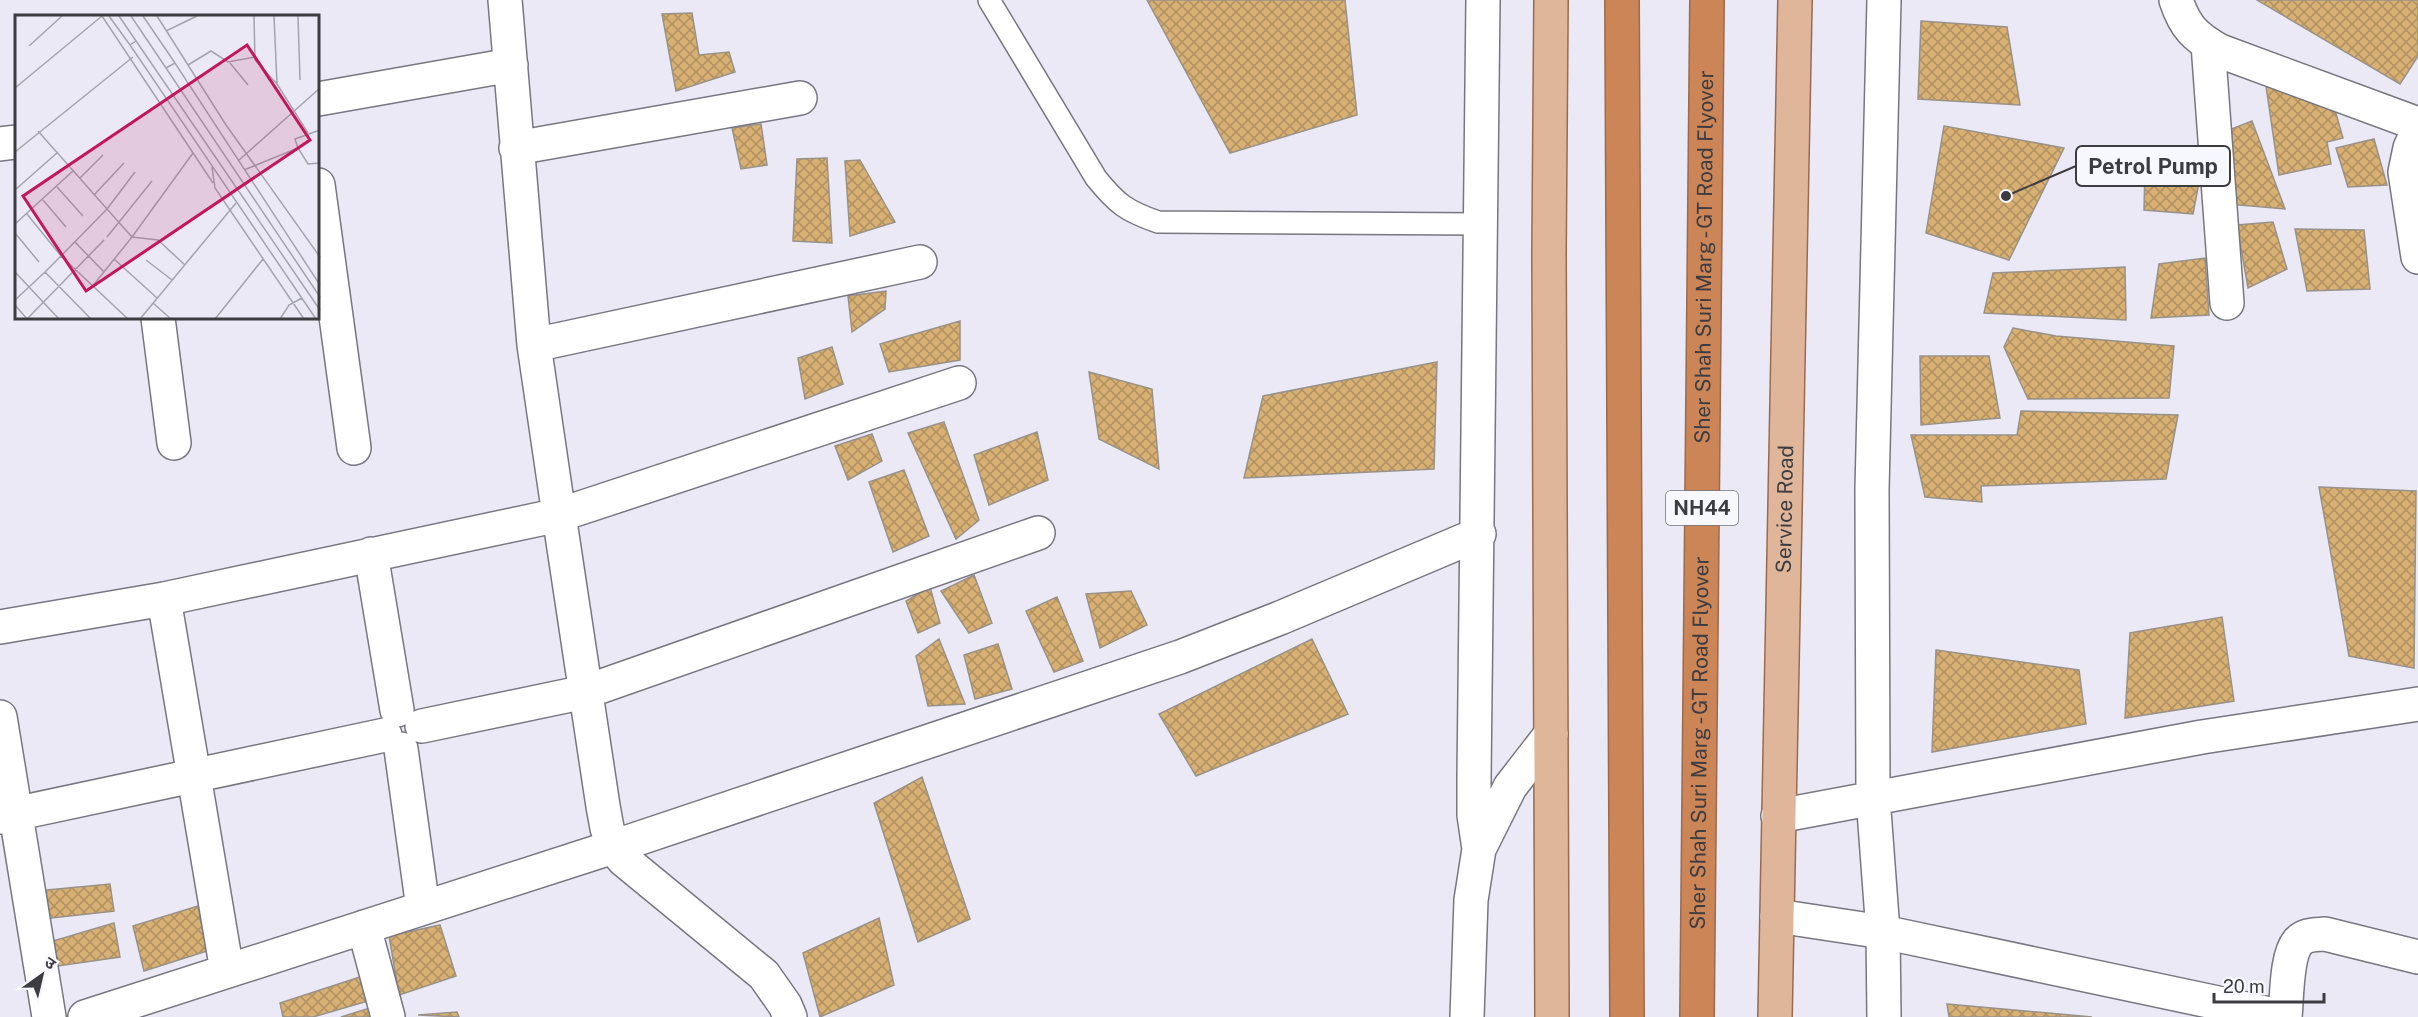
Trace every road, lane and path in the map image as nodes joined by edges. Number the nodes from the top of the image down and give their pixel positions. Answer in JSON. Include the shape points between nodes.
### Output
{"nodes":[{"id":1,"x":505,"y":0,"type":"edge"},
{"id":2,"x":989,"y":0,"type":"edge"},
{"id":3,"x":1483,"y":0,"type":"edge"},
{"id":4,"x":1551,"y":0,"type":"edge"},
{"id":5,"x":1622,"y":0,"type":"edge"},
{"id":6,"x":1707,"y":0,"type":"edge"},
{"id":7,"x":1796,"y":0,"type":"edge"},
{"id":8,"x":1884,"y":0,"type":"edge"},
{"id":9,"x":2176,"y":0,"type":"edge"},
{"id":10,"x":2208,"y":44,"type":"junction"},
{"id":11,"x":511,"y":65,"type":"junction"},
{"id":12,"x":800,"y":98,"type":"dead end"},
{"id":13,"x":320,"y":99,"type":"edge"},
{"id":14,"x":2418,"y":124,"type":"edge"},
{"id":15,"x":2418,"y":130,"type":"edge"},
{"id":16,"x":15,"y":142,"type":"edge"},
{"id":17,"x":0,"y":144,"type":"edge"},
{"id":18,"x":516,"y":148,"type":"junction"},
{"id":19,"x":320,"y":200,"type":"edge"},
{"id":20,"x":1481,"y":224,"type":"junction"},
{"id":21,"x":2418,"y":257,"type":"edge"},
{"id":22,"x":920,"y":262,"type":"dead end"},
{"id":23,"x":2227,"y":303,"type":"dead end"},
{"id":24,"x":158,"y":320,"type":"edge"},
{"id":25,"x":534,"y":345,"type":"junction"},
{"id":26,"x":959,"y":383,"type":"dead end"},
{"id":27,"x":174,"y":443,"type":"dead end"},
{"id":28,"x":354,"y":448,"type":"dead end"},
{"id":29,"x":560,"y":515,"type":"junction"},
{"id":30,"x":1038,"y":533,"type":"dead end"},
{"id":31,"x":1479,"y":534,"type":"junction"},
{"id":32,"x":371,"y":554,"type":"junction"},
{"id":33,"x":164,"y":599,"type":"junction"},
{"id":34,"x":0,"y":627,"type":"edge"},
{"id":35,"x":585,"y":692,"type":"junction"},
{"id":36,"x":2418,"y":704,"type":"edge"},
{"id":37,"x":0,"y":717,"type":"edge"},
{"id":38,"x":401,"y":730,"type":"junction"},
{"id":39,"x":1551,"y":734,"type":"junction"},
{"id":40,"x":194,"y":777,"type":"junction"},
{"id":41,"x":1873,"y":797,"type":"junction"},
{"id":42,"x":8,"y":815,"type":"edge"},
{"id":43,"x":1778,"y":816,"type":"junction"},
{"id":44,"x":613,"y":847,"type":"junction"},
{"id":45,"x":1479,"y":849,"type":"junction"},
{"id":46,"x":423,"y":908,"type":"junction"},
{"id":47,"x":1777,"y":916,"type":"junction"},
{"id":48,"x":364,"y":927,"type":"junction"},
{"id":49,"x":1882,"y":932,"type":"junction"},
{"id":50,"x":2418,"y":957,"type":"edge"},
{"id":51,"x":227,"y":971,"type":"junction"},
{"id":52,"x":49,"y":1017,"type":"edge"},
{"id":53,"x":85,"y":1017,"type":"edge"},
{"id":54,"x":388,"y":1017,"type":"edge"},
{"id":55,"x":790,"y":1017,"type":"edge"},
{"id":56,"x":1467,"y":1017,"type":"edge"},
{"id":57,"x":1552,"y":1017,"type":"edge"},
{"id":58,"x":1627,"y":1017,"type":"edge"},
{"id":59,"x":1697,"y":1017,"type":"edge"},
{"id":60,"x":1775,"y":1017,"type":"edge"},
{"id":61,"x":1884,"y":1017,"type":"edge"},
{"id":62,"x":2284,"y":1017,"type":"edge"}],
"edges":[{"from":1,"to":11,"type":"street"},
{"from":2,"to":20,"type":"lane","via":[[1095,178],[1115,201],[1133,213],[1158,222]]},
{"from":3,"to":20,"type":"street"},
{"from":4,"to":39,"type":"main road"},
{"from":5,"to":58,"type":"highway"},
{"from":6,"to":59,"type":"highway","name":"Sher Shah Suri Marg - GT Road Flyover","number":"NH44"},
{"from":7,"to":43,"type":"main road","name":"Service Road"},
{"from":8,"to":41,"type":"street","via":[[1872,489]]},
{"from":9,"to":10,"type":"street","via":[[2183,19]]},
{"from":10,"to":14,"type":"street"},
{"from":10,"to":23,"type":"street"},
{"from":11,"to":13,"type":"street"},
{"from":11,"to":18,"type":"street"},
{"from":12,"to":18,"type":"street"},
{"from":15,"to":21,"type":"street","via":[[2404,172]]},
{"from":16,"to":17,"type":"street"},
{"from":18,"to":25,"type":"street"},
{"from":19,"to":28,"type":"street"},
{"from":20,"to":31,"type":"street"},
{"from":22,"to":25,"type":"street"},
{"from":24,"to":27,"type":"street"},
{"from":25,"to":29,"type":"street"},
{"from":26,"to":29,"type":"street"},
{"from":29,"to":32,"type":"street"},
{"from":29,"to":35,"type":"street"},
{"from":30,"to":35,"type":"street"},
{"from":31,"to":44,"type":"street","via":[[1180,657]]},
{"from":31,"to":45,"type":"street","via":[[1474,815]]},
{"from":32,"to":33,"type":"street"},
{"from":32,"to":38,"type":"street"},
{"from":33,"to":34,"type":"street"},
{"from":33,"to":40,"type":"street"},
{"from":35,"to":38,"type":"street"},
{"from":35,"to":44,"type":"street"},
{"from":36,"to":41,"type":"street","via":[[2202,737]]},
{"from":37,"to":42,"type":"street"},
{"from":38,"to":40,"type":"street"},
{"from":38,"to":46,"type":"street"},
{"from":39,"to":45,"type":"street","via":[[1510,787]]},
{"from":39,"to":57,"type":"main road"},
{"from":40,"to":42,"type":"street"},
{"from":40,"to":51,"type":"street"},
{"from":41,"to":43,"type":"street"},
{"from":41,"to":49,"type":"street"},
{"from":42,"to":52,"type":"street"},
{"from":43,"to":47,"type":"main road","name":"Service Road"},
{"from":44,"to":46,"type":"street"},
{"from":44,"to":55,"type":"street","via":[[764,975]]},
{"from":45,"to":56,"type":"street","via":[[1471,900]]},
{"from":46,"to":48,"type":"street"},
{"from":47,"to":49,"type":"street"},
{"from":47,"to":60,"type":"main road","name":"Service Road"},
{"from":48,"to":51,"type":"street"},
{"from":48,"to":54,"type":"street"},
{"from":49,"to":61,"type":"street"},
{"from":49,"to":62,"type":"street"},
{"from":50,"to":62,"type":"street","via":[[2325,934],[2309,935],[2298,942],[2291,957]]},
{"from":51,"to":53,"type":"street"}]}
